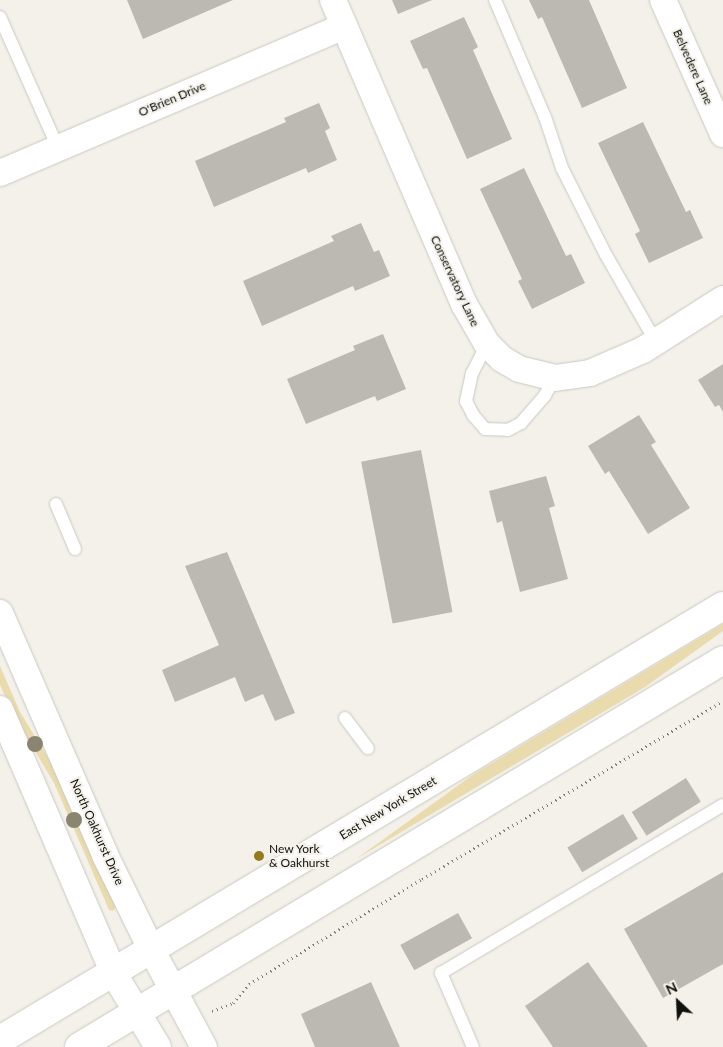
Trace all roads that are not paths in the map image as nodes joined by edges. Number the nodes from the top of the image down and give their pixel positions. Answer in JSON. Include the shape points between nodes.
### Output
{"nodes":[{"id":1,"x":333,"y":0,"type":"edge"},
{"id":2,"x":495,"y":0,"type":"edge"},
{"id":3,"x":663,"y":0,"type":"edge"},
{"id":4,"x":0,"y":17,"type":"edge"},
{"id":5,"x":344,"y":26,"type":"junction"},
{"id":6,"x":723,"y":134,"type":"edge"},
{"id":7,"x":58,"y":148,"type":"junction"},
{"id":8,"x":0,"y":173,"type":"edge"},
{"id":9,"x":723,"y":299,"type":"edge"},
{"id":10,"x":656,"y":342,"type":"junction"},
{"id":11,"x":487,"y":344,"type":"junction"},
{"id":12,"x":555,"y":378,"type":"junction"},
{"id":13,"x":56,"y":504,"type":"dead end"},
{"id":14,"x":75,"y":549,"type":"dead end"},
{"id":15,"x":723,"y":606,"type":"edge"},
{"id":16,"x":0,"y":613,"type":"edge"},
{"id":17,"x":723,"y":660,"type":"edge"},
{"id":18,"x":0,"y":710,"type":"edge"},
{"id":19,"x":344,"y":718,"type":"dead end"},
{"id":20,"x":368,"y":748,"type":"dead end"},
{"id":21,"x":723,"y":805,"type":"edge"},
{"id":22,"x":152,"y":951,"type":"junction"},
{"id":23,"x":114,"y":974,"type":"junction"},
{"id":24,"x":173,"y":991,"type":"junction"},
{"id":25,"x":138,"y":1012,"type":"junction"},
{"id":26,"x":0,"y":1040,"type":"edge"},
{"id":27,"x":79,"y":1047,"type":"edge"},
{"id":28,"x":158,"y":1047,"type":"edge"},
{"id":29,"x":204,"y":1047,"type":"edge"},
{"id":30,"x":473,"y":1047,"type":"edge"}],
"edges":[{"from":1,"to":5,"type":"street","name":"Conservatory Lane"},
{"from":2,"to":10,"type":"lane","via":[[542,108],[562,168],[606,256]]},
{"from":3,"to":6,"type":"street","name":"Belvedere Lane"},
{"from":4,"to":7,"type":"lane"},
{"from":5,"to":7,"type":"street","name":"O'Brien Drive"},
{"from":5,"to":11,"type":"street","name":"Conservatory Lane","via":[[464,304]]},
{"from":7,"to":8,"type":"street","name":"O'Brien Drive"},
{"from":9,"to":10,"type":"street","name":"Conservatory Lane"},
{"from":10,"to":12,"type":"street","name":"Conservatory Lane","via":[[590,373]]},
{"from":11,"to":12,"type":"street","name":"Conservatory Lane","via":[[519,368]]},
{"from":11,"to":12,"type":"lane","via":[[472,373],[466,401],[486,429],[508,430],[521,423]]},
{"from":13,"to":14,"type":"lane"},
{"from":15,"to":22,"type":"main road","name":"East New York Street"},
{"from":16,"to":22,"type":"street","name":"North Oakhurst Drive"},
{"from":17,"to":24,"type":"main road"},
{"from":18,"to":23,"type":"street"},
{"from":19,"to":20,"type":"lane"},
{"from":21,"to":30,"type":"lane","via":[[441,973]]},
{"from":22,"to":23,"type":"main road","name":"East New York Street"},
{"from":22,"to":24,"type":"street","name":"North Oakhurst Drive"},
{"from":23,"to":25,"type":"street"},
{"from":23,"to":26,"type":"main road","name":"East New York Street"},
{"from":24,"to":25,"type":"main road"},
{"from":24,"to":29,"type":"street","name":"North Oakhurst Drive"},
{"from":25,"to":27,"type":"main road"},
{"from":25,"to":28,"type":"street"}]}
